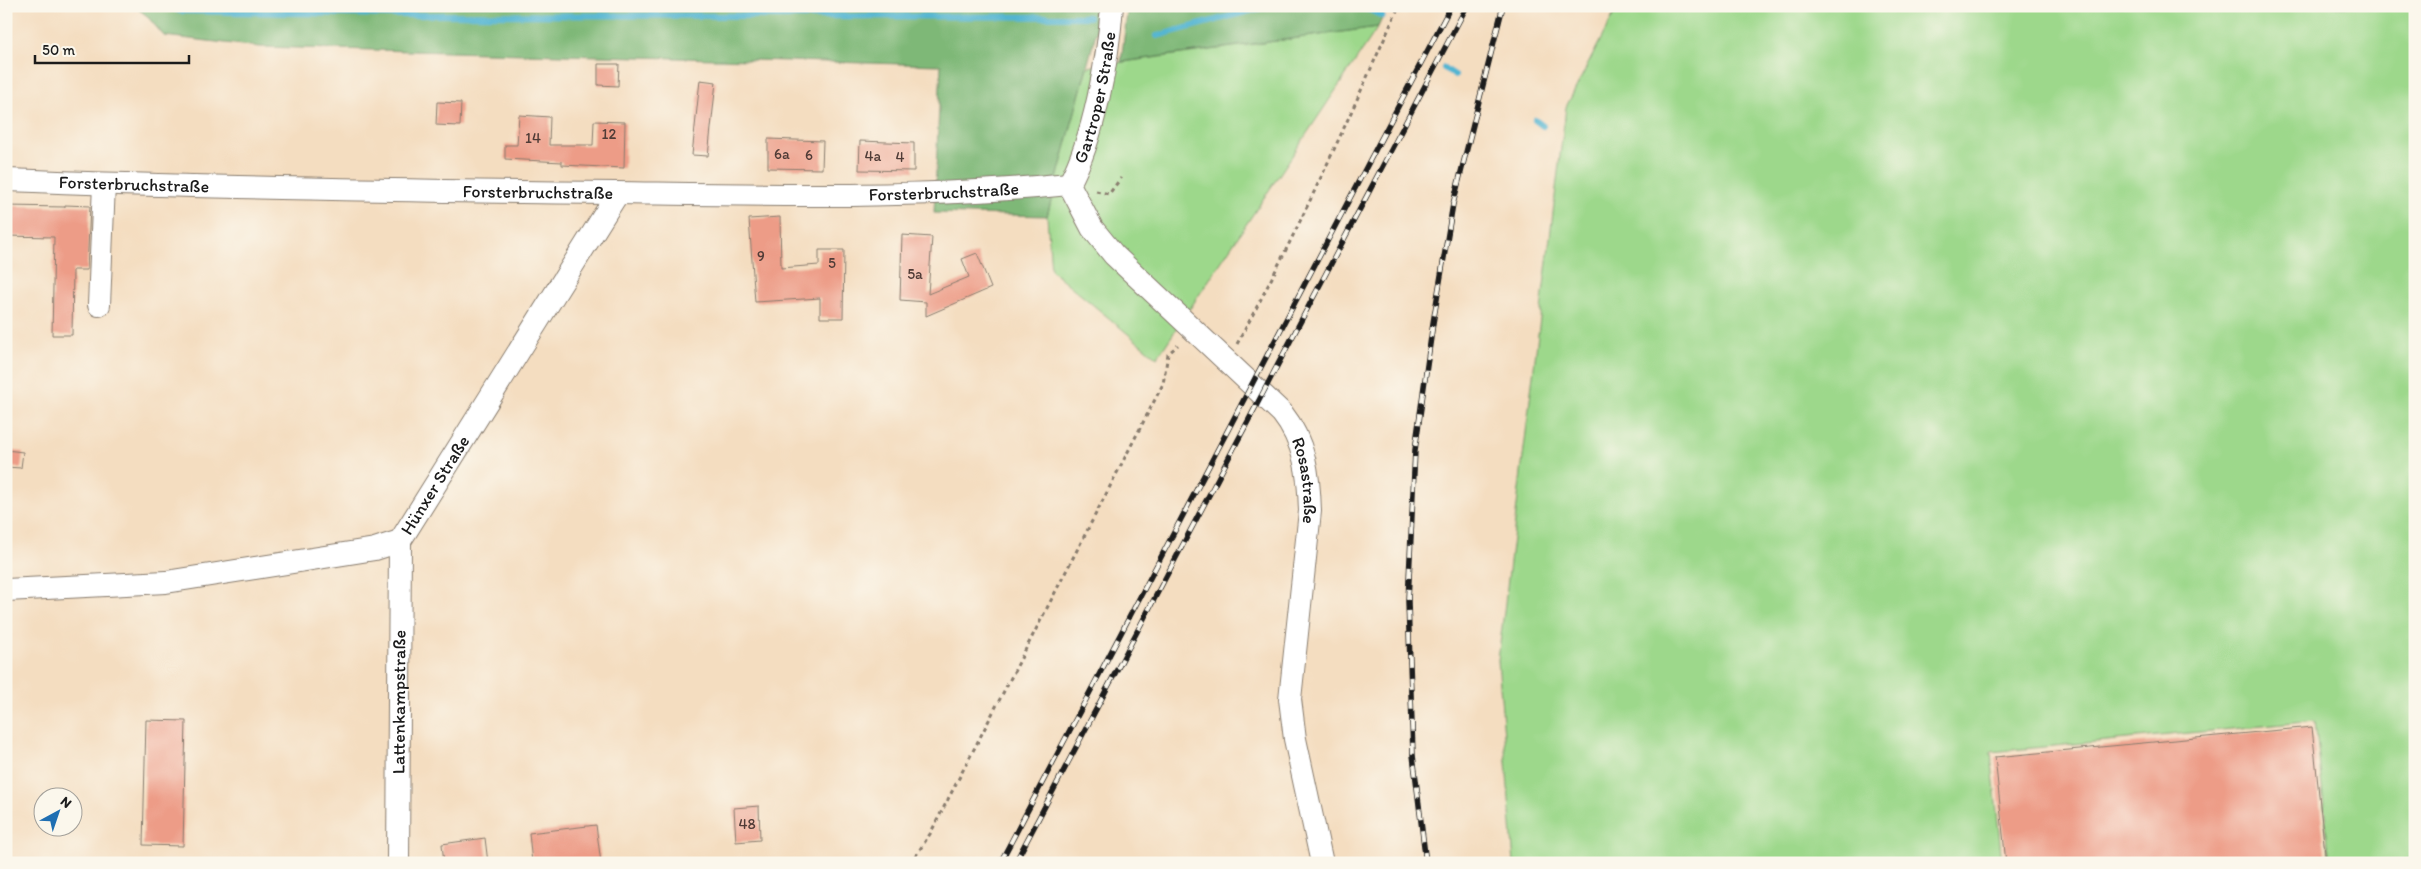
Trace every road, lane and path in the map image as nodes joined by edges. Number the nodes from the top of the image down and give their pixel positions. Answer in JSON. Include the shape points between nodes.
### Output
{"nodes":[{"id":1,"x":1112,"y":6,"type":"edge"},
{"id":2,"x":1399,"y":6,"type":"edge"},
{"id":3,"x":6,"y":180,"type":"edge"},
{"id":4,"x":104,"y":184,"type":"junction"},
{"id":5,"x":1069,"y":184,"type":"junction"},
{"id":6,"x":618,"y":194,"type":"junction"},
{"id":7,"x":99,"y":305,"type":"dead end"},
{"id":8,"x":1186,"y":346,"type":"dead end"},
{"id":9,"x":1227,"y":361,"type":"junction"},
{"id":10,"x":400,"y":541,"type":"junction"},
{"id":11,"x":6,"y":590,"type":"edge"},
{"id":12,"x":398,"y":863,"type":"edge"},
{"id":13,"x":911,"y":863,"type":"edge"},
{"id":14,"x":1322,"y":863,"type":"edge"}],
"edges":[{"from":1,"to":5,"type":"street","name":"Gartroper Straße","via":[[1088,139]]},
{"from":2,"to":9,"type":"path","via":[[1300,223]]},
{"from":3,"to":4,"type":"street","name":"Forsterbruchstraße"},
{"from":4,"to":6,"type":"street","name":"Forsterbruchstraße"},
{"from":4,"to":7,"type":"street"},
{"from":5,"to":6,"type":"street","name":"Forsterbruchstraße","via":[[990,192]]},
{"from":5,"to":9,"type":"street","name":"Rosastraße","via":[[1092,228],[1114,255]]},
{"from":6,"to":10,"type":"street","name":"Hünxer Straße"},
{"from":8,"to":13,"type":"path","via":[[1178,345],[1168,354],[1163,384],[930,834]]},
{"from":9,"to":14,"type":"street","name":"Rosastraße","via":[[1282,413],[1303,449],[1310,511],[1290,699],[1295,739]]},
{"from":10,"to":11,"type":"street","name":"Hünxer Straße","via":[[375,549],[166,582]]},
{"from":10,"to":12,"type":"street","name":"Lattenkampstraße"}]}
